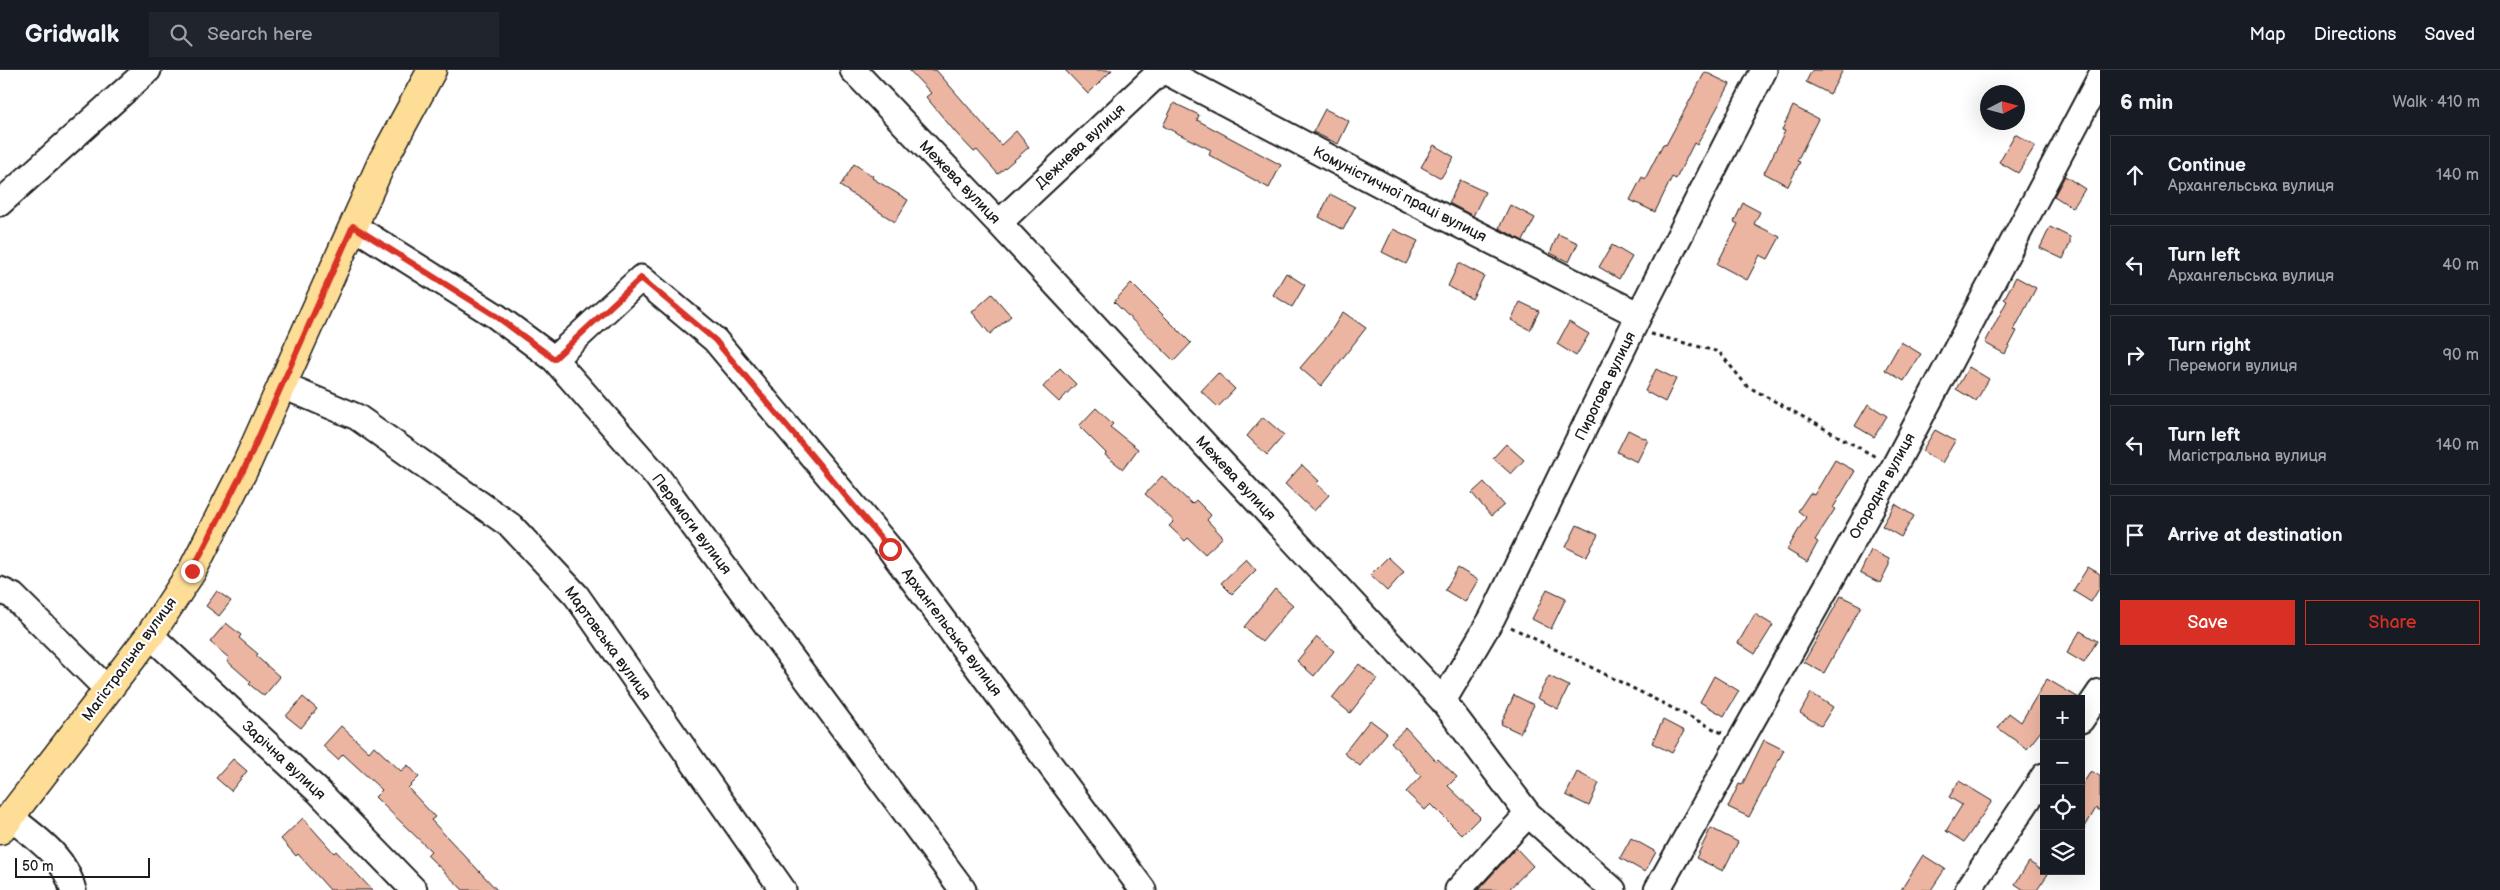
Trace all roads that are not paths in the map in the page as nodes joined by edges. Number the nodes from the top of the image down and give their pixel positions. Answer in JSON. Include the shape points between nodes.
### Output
{"nodes":[{"id":1,"x":148,"y":70,"type":"edge"},
{"id":2,"x":432,"y":70,"type":"edge"},
{"id":3,"x":853,"y":70,"type":"edge"},
{"id":4,"x":1163,"y":70,"type":"edge"},
{"id":5,"x":1764,"y":70,"type":"edge"},
{"id":6,"x":2100,"y":78,"type":"edge"},
{"id":7,"x":0,"y":203,"type":"edge"},
{"id":8,"x":999,"y":222,"type":"junction"},
{"id":9,"x":353,"y":226,"type":"junction"},
{"id":10,"x":1636,"y":322,"type":"junction"},
{"id":11,"x":554,"y":359,"type":"junction"},
{"id":12,"x":281,"y":385,"type":"junction"},
{"id":13,"x":0,"y":590,"type":"edge"},
{"id":14,"x":150,"y":635,"type":"junction"},
{"id":15,"x":108,"y":690,"type":"junction"},
{"id":16,"x":2100,"y":692,"type":"edge"},
{"id":17,"x":1443,"y":701,"type":"junction"},
{"id":18,"x":2085,"y":714,"type":"edge"},
{"id":19,"x":2040,"y":782,"type":"edge"},
{"id":20,"x":1528,"y":814,"type":"junction"},
{"id":21,"x":5,"y":823,"type":"edge"},
{"id":22,"x":73,"y":890,"type":"edge"},
{"id":23,"x":414,"y":890,"type":"edge"},
{"id":24,"x":783,"y":890,"type":"edge"},
{"id":25,"x":964,"y":890,"type":"edge"},
{"id":26,"x":1143,"y":890,"type":"edge"},
{"id":27,"x":1458,"y":890,"type":"edge"},
{"id":28,"x":1613,"y":890,"type":"edge"},
{"id":29,"x":1656,"y":890,"type":"edge"},
{"id":30,"x":1968,"y":890,"type":"edge"}],
"edges":[{"from":1,"to":7,"type":"street"},
{"from":2,"to":9,"type":"main road","name":"Магістральна вулиця","via":[[382,162]]},
{"from":3,"to":8,"type":"street","name":"Межева вулиця"},
{"from":4,"to":8,"type":"street","name":"Дежнева вулиця"},
{"from":4,"to":10,"type":"street","name":"Комуністичної праці вулиця"},
{"from":5,"to":10,"type":"street","name":"Пирогова вулиця"},
{"from":6,"to":29,"type":"street","name":"Огородня вулиця","via":[[1894,467]]},
{"from":8,"to":17,"type":"street","name":"Межева вулиця"},
{"from":9,"to":11,"type":"street","name":"Перемоги вулиця","via":[[496,316]]},
{"from":9,"to":12,"type":"main road","name":"Магістральна вулиця"},
{"from":10,"to":17,"type":"street","name":"Пирогова вулиця","via":[[1492,618]]},
{"from":11,"to":25,"type":"street","name":"Перемоги вулиця","via":[[656,476]]},
{"from":11,"to":26,"type":"street","name":"Архангельська вулиця","via":[[641,278],[715,340],[890,549]]},
{"from":12,"to":14,"type":"main road","name":"Магістральна вулиця","via":[[247,463],[192,571]]},
{"from":12,"to":24,"type":"street","name":"Мартовська вулиця","via":[[357,418],[511,526],[576,595]]},
{"from":13,"to":15,"type":"street","via":[[13,596]]},
{"from":14,"to":15,"type":"main road","name":"Магістральна вулиця"},
{"from":14,"to":23,"type":"street","name":"Зарічна вулиця","via":[[318,791]]},
{"from":15,"to":21,"type":"main road","name":"Магістральна вулиця"},
{"from":16,"to":18,"type":"street"},
{"from":17,"to":20,"type":"street","name":"Межева вулиця"},
{"from":19,"to":30,"type":"street"},
{"from":20,"to":27,"type":"street"},
{"from":20,"to":28,"type":"street","name":"Межева вулиця"},
{"from":21,"to":22,"type":"street","via":[[52,850],[70,877]]}]}
